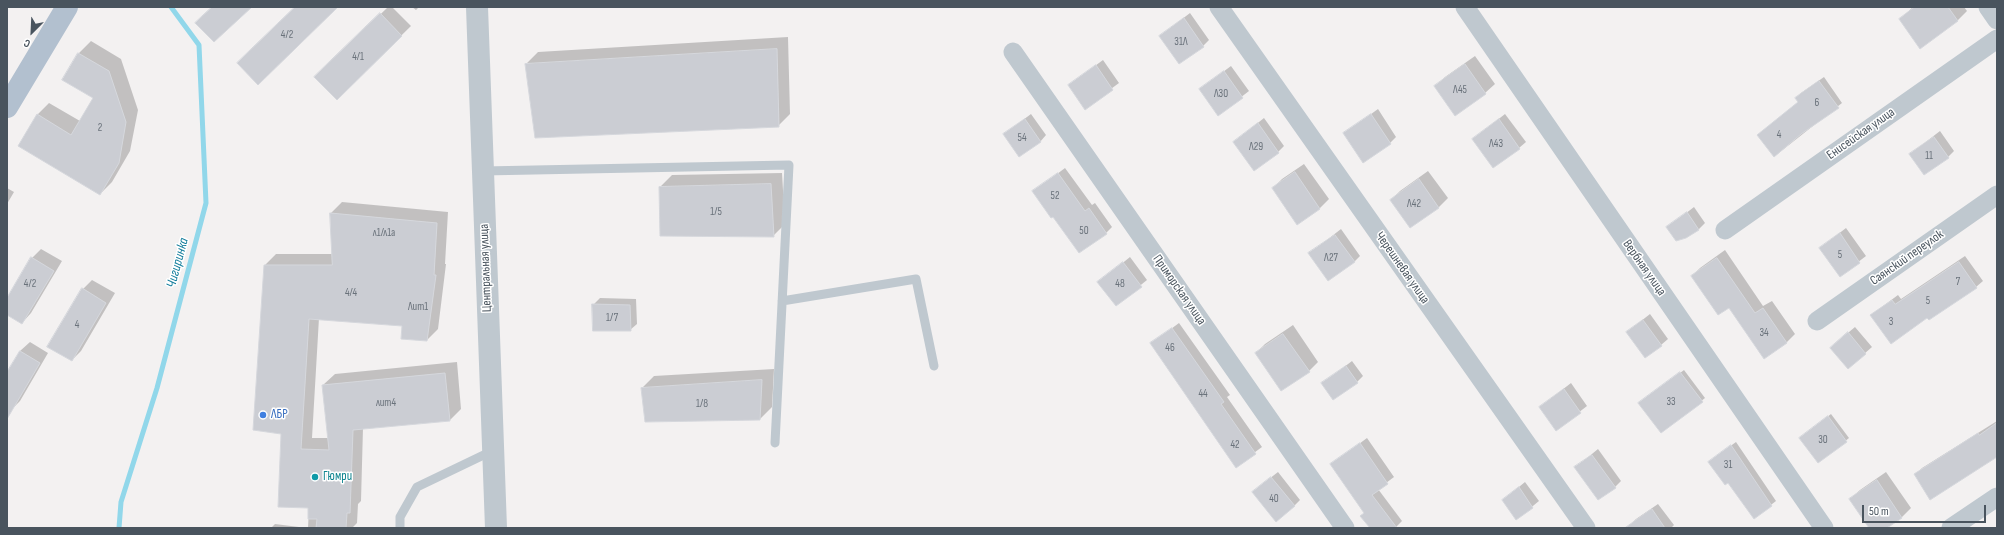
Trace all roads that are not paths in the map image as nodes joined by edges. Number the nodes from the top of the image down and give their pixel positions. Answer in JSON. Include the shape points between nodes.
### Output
{"nodes":[{"id":1,"x":67,"y":7,"type":"edge"},
{"id":2,"x":477,"y":7,"type":"edge"},
{"id":3,"x":1219,"y":7,"type":"edge"},
{"id":4,"x":1465,"y":7,"type":"edge"},
{"id":5,"x":1997,"y":39,"type":"edge"},
{"id":6,"x":1013,"y":52,"type":"dead end"},
{"id":7,"x":7,"y":107,"type":"edge"},
{"id":8,"x":482,"y":171,"type":"junction"},
{"id":9,"x":1997,"y":196,"type":"edge"},
{"id":10,"x":1725,"y":230,"type":"dead end"},
{"id":11,"x":782,"y":301,"type":"junction"},
{"id":12,"x":1817,"y":321,"type":"dead end"},
{"id":13,"x":934,"y":366,"type":"dead end"},
{"id":14,"x":776,"y":443,"type":"dead end"},
{"id":15,"x":493,"y":451,"type":"junction"},
{"id":16,"x":1997,"y":497,"type":"edge"},
{"id":17,"x":400,"y":528,"type":"edge"},
{"id":18,"x":496,"y":528,"type":"edge"},
{"id":19,"x":1345,"y":528,"type":"edge"},
{"id":20,"x":1586,"y":528,"type":"edge"},
{"id":21,"x":1824,"y":528,"type":"edge"},
{"id":22,"x":1951,"y":528,"type":"edge"}],
"edges":[{"from":1,"to":7,"type":"main road"},
{"from":2,"to":8,"type":"street","name":"Центральная улица"},
{"from":3,"to":20,"type":"street","name":"Черешневая улица"},
{"from":4,"to":21,"type":"street","name":"Вербная улица"},
{"from":5,"to":10,"type":"street","name":"Енисейская улица"},
{"from":6,"to":19,"type":"street","name":"Приморская улица"},
{"from":8,"to":11,"type":"lane","via":[[789,165]]},
{"from":8,"to":15,"type":"street","name":"Центральная улица"},
{"from":9,"to":12,"type":"street","name":"Саянский переулок"},
{"from":11,"to":13,"type":"lane","via":[[916,279]]},
{"from":11,"to":14,"type":"lane"},
{"from":15,"to":17,"type":"lane","via":[[417,487],[400,517]]},
{"from":15,"to":18,"type":"street","name":"Центральная улица"},
{"from":16,"to":22,"type":"street"}]}
